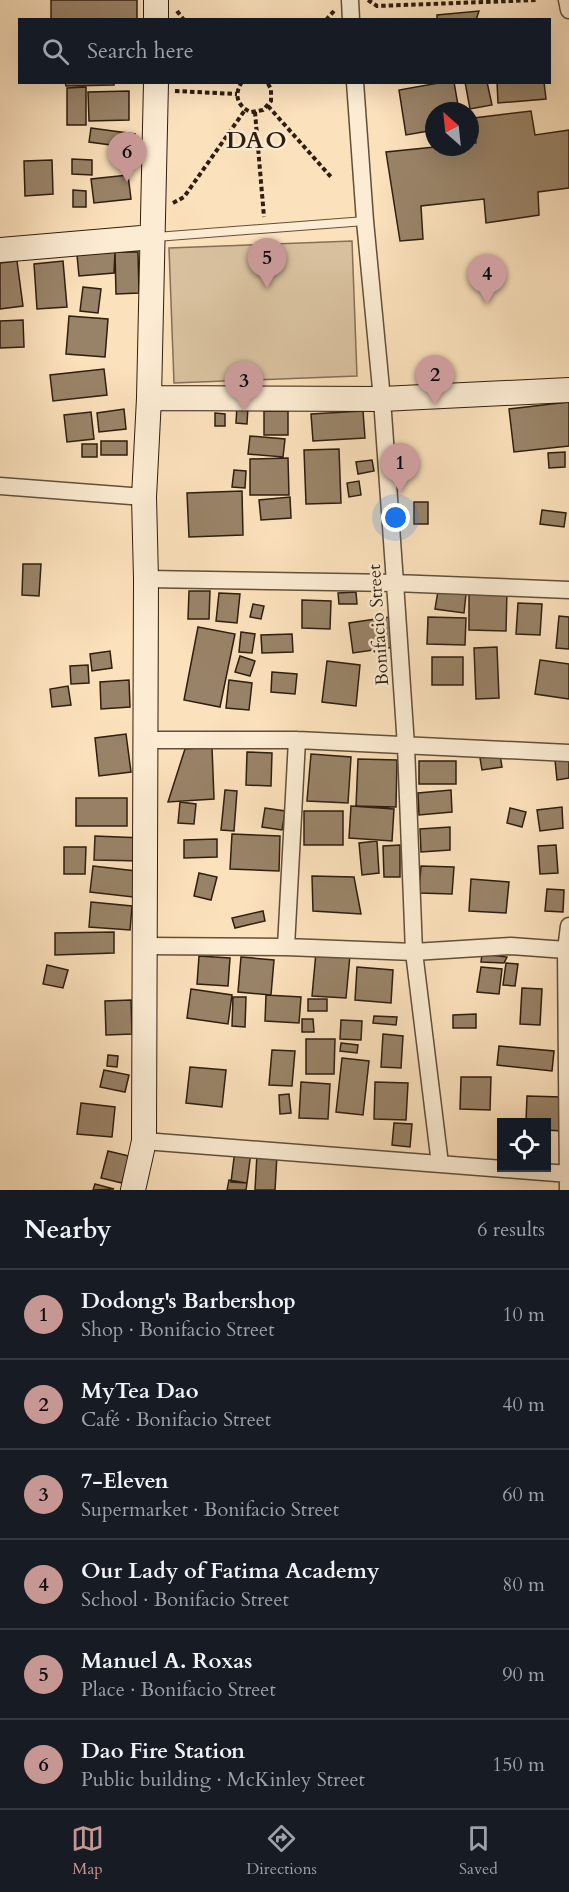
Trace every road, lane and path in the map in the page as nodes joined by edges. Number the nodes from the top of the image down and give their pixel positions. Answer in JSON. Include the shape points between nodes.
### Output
{"nodes":[{"id":1,"x":156,"y":0,"type":"edge"},
{"id":2,"x":350,"y":0,"type":"edge"},
{"id":3,"x":369,"y":0,"type":"edge"},
{"id":4,"x":537,"y":0,"type":"edge"},
{"id":5,"x":567,"y":0,"type":"edge"},
{"id":6,"x":569,"y":10,"type":"edge"},
{"id":7,"x":156,"y":18,"type":"edge"},
{"id":8,"x":351,"y":18,"type":"edge"},
{"id":9,"x":240,"y":84,"type":"edge"},
{"id":10,"x":268,"y":84,"type":"edge"},
{"id":11,"x":355,"y":84,"type":"edge"},
{"id":12,"x":156,"y":86,"type":"edge"},
{"id":13,"x":237,"y":94,"type":"junction"},
{"id":14,"x":268,"y":106,"type":"junction"},
{"id":15,"x":245,"y":110,"type":"junction"},
{"id":16,"x":255,"y":112,"type":"junction"},
{"id":17,"x":331,"y":177,"type":"dead end"},
{"id":18,"x":365,"y":221,"type":"junction"},
{"id":19,"x":154,"y":225,"type":"junction"},
{"id":20,"x":265,"y":230,"type":"junction"},
{"id":21,"x":0,"y":250,"type":"edge"},
{"id":22,"x":569,"y":390,"type":"edge"},
{"id":23,"x":149,"y":398,"type":"junction"},
{"id":24,"x":382,"y":399,"type":"junction"},
{"id":25,"x":0,"y":486,"type":"edge"},
{"id":26,"x":144,"y":497,"type":"junction"},
{"id":27,"x":146,"y":579,"type":"junction"},
{"id":28,"x":395,"y":583,"type":"junction"},
{"id":29,"x":569,"y":590,"type":"edge"},
{"id":30,"x":146,"y":740,"type":"junction"},
{"id":31,"x":297,"y":740,"type":"junction"},
{"id":32,"x":406,"y":746,"type":"junction"},
{"id":33,"x":569,"y":753,"type":"edge"},
{"id":34,"x":569,"y":926,"type":"edge"},
{"id":35,"x":144,"y":946,"type":"junction"},
{"id":36,"x":286,"y":947,"type":"junction"},
{"id":37,"x":567,"y":950,"type":"junction"},
{"id":38,"x":414,"y":952,"type":"junction"},
{"id":39,"x":144,"y":1141,"type":"junction"},
{"id":40,"x":440,"y":1164,"type":"junction"},
{"id":41,"x":569,"y":1174,"type":"edge"},
{"id":42,"x":133,"y":1190,"type":"edge"},
{"id":43,"x":568,"y":1190,"type":"edge"}],
"edges":[{"from":1,"to":7,"type":"street"},
{"from":2,"to":8,"type":"street"},
{"from":3,"to":4,"type":"path","via":[[377,6]]},
{"from":5,"to":6,"type":"street"},
{"from":9,"to":13,"type":"path"},
{"from":10,"to":14,"type":"path","via":[[272,95]]},
{"from":11,"to":18,"type":"street","name":"Bonifacio Street"},
{"from":12,"to":13,"type":"path"},
{"from":12,"to":19,"type":"street"},
{"from":13,"to":15,"type":"path"},
{"from":14,"to":16,"type":"path"},
{"from":14,"to":17,"type":"path"},
{"from":15,"to":16,"type":"path"},
{"from":15,"to":19,"type":"path","via":[[184,196]]},
{"from":16,"to":20,"type":"path"},
{"from":18,"to":20,"type":"lane"},
{"from":18,"to":24,"type":"street","name":"Bonifacio Street"},
{"from":19,"to":20,"type":"lane"},
{"from":19,"to":21,"type":"street"},
{"from":19,"to":23,"type":"street"},
{"from":22,"to":24,"type":"street"},
{"from":23,"to":24,"type":"street"},
{"from":23,"to":26,"type":"street"},
{"from":24,"to":28,"type":"street","name":"Bonifacio Street"},
{"from":25,"to":26,"type":"street"},
{"from":26,"to":27,"type":"street"},
{"from":27,"to":28,"type":"street"},
{"from":27,"to":30,"type":"street"},
{"from":28,"to":29,"type":"street"},
{"from":28,"to":32,"type":"street","name":"Bonifacio Street"},
{"from":30,"to":31,"type":"street"},
{"from":30,"to":35,"type":"street"},
{"from":31,"to":32,"type":"street"},
{"from":31,"to":36,"type":"street"},
{"from":32,"to":33,"type":"street"},
{"from":32,"to":38,"type":"street","name":"Bonifacio Street"},
{"from":34,"to":37,"type":"street"},
{"from":35,"to":36,"type":"street"},
{"from":35,"to":39,"type":"street"},
{"from":36,"to":38,"type":"street"},
{"from":37,"to":38,"type":"street","via":[[511,946]]},
{"from":37,"to":41,"type":"street"},
{"from":38,"to":40,"type":"street","name":"Bonifacio Street"},
{"from":39,"to":40,"type":"street"},
{"from":39,"to":42,"type":"street"},
{"from":40,"to":41,"type":"street"},
{"from":41,"to":43,"type":"street"}]}
